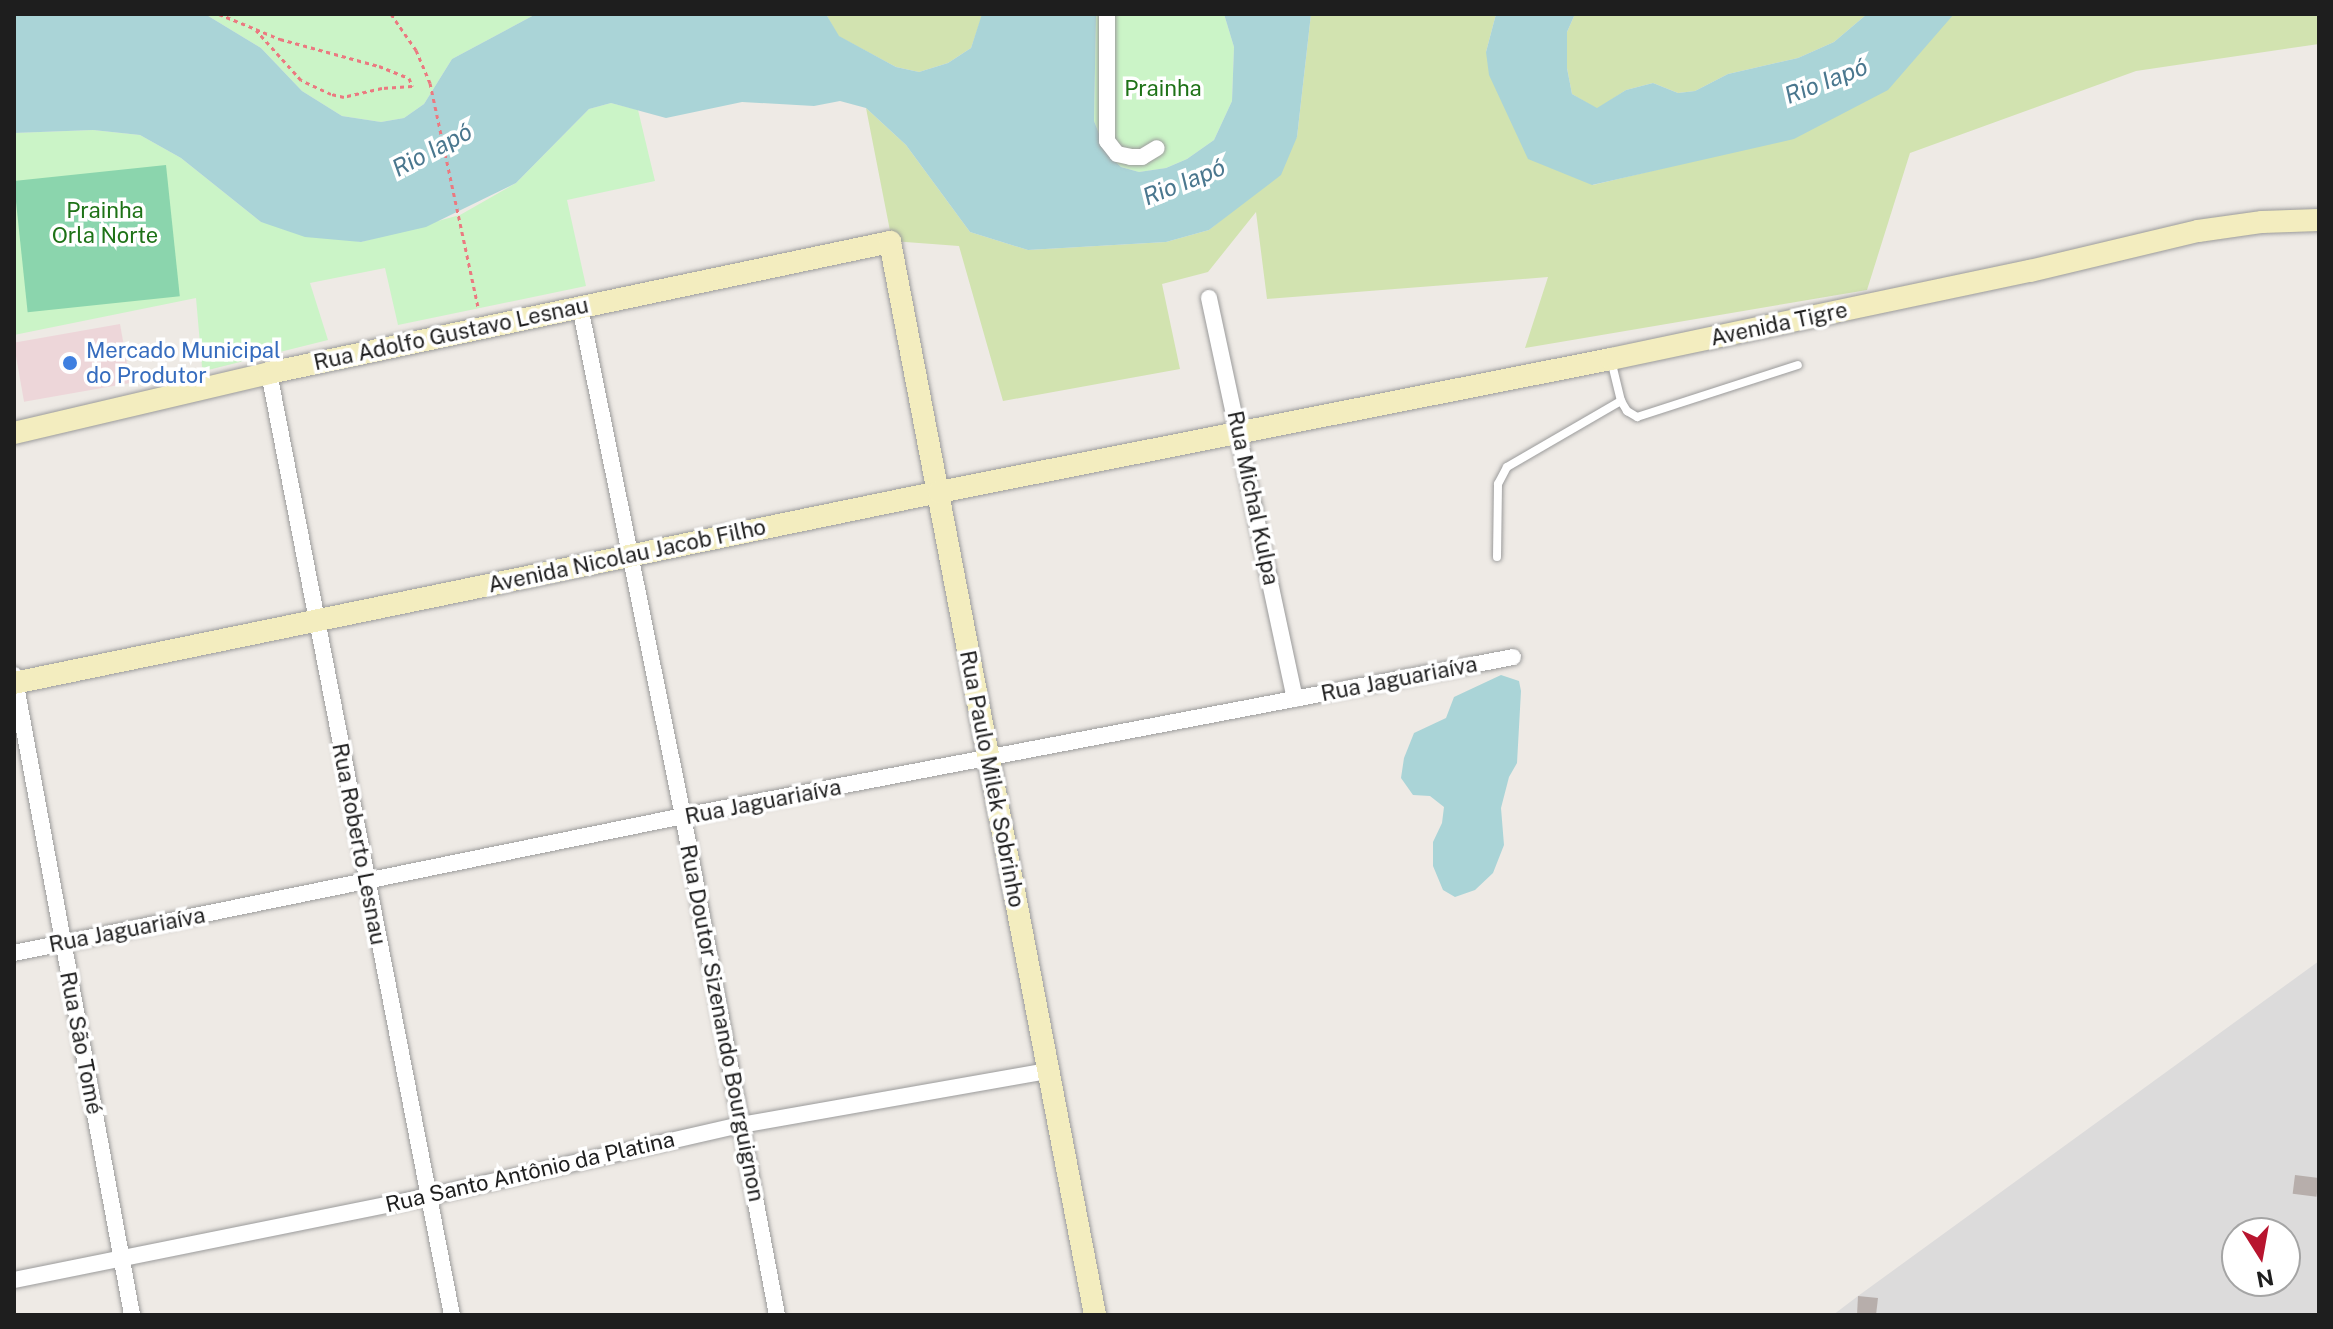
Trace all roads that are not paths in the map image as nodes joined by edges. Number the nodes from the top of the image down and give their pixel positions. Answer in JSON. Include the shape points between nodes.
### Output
{"nodes":[{"id":1,"x":1107,"y":14,"type":"edge"},
{"id":2,"x":1157,"y":148,"type":"dead end"},
{"id":3,"x":2319,"y":220,"type":"edge"},
{"id":4,"x":890,"y":242,"type":"joint"},
{"id":5,"x":1209,"y":298,"type":"dead end"},
{"id":6,"x":580,"y":307,"type":"junction"},
{"id":7,"x":1611,"y":359,"type":"junction"},
{"id":8,"x":1798,"y":365,"type":"dead end"},
{"id":9,"x":269,"y":373,"type":"junction"},
{"id":10,"x":1621,"y":401,"type":"junction"},
{"id":11,"x":1240,"y":432,"type":"junction"},
{"id":12,"x":14,"y":433,"type":"edge"},
{"id":13,"x":939,"y":492,"type":"junction"},
{"id":14,"x":629,"y":556,"type":"junction"},
{"id":15,"x":1497,"y":557,"type":"dead end"},
{"id":16,"x":316,"y":621,"type":"junction"},
{"id":17,"x":1513,"y":657,"type":"dead end"},
{"id":18,"x":15,"y":680,"type":"edge"},
{"id":19,"x":1295,"y":699,"type":"junction"},
{"id":20,"x":989,"y":760,"type":"junction"},
{"id":21,"x":683,"y":816,"type":"junction"},
{"id":22,"x":366,"y":882,"type":"junction"},
{"id":23,"x":62,"y":943,"type":"junction"},
{"id":24,"x":14,"y":953,"type":"edge"},
{"id":25,"x":1047,"y":1071,"type":"junction"},
{"id":26,"x":741,"y":1125,"type":"junction"},
{"id":27,"x":430,"y":1196,"type":"junction"},
{"id":28,"x":122,"y":1258,"type":"junction"},
{"id":29,"x":14,"y":1280,"type":"edge"},
{"id":30,"x":132,"y":1315,"type":"edge"},
{"id":31,"x":452,"y":1315,"type":"edge"},
{"id":32,"x":777,"y":1315,"type":"edge"},
{"id":33,"x":1095,"y":1315,"type":"edge"}],
"edges":[{"from":1,"to":2,"type":"street","via":[[1107,141],[1117,154],[1131,157]]},
{"from":3,"to":7,"type":"street","name":"Avenida Tigre","via":[[2198,231]]},
{"from":4,"to":6,"type":"street","name":"Rua Adolfo Gustavo Lesnau"},
{"from":4,"to":13,"type":"street","name":"Rua Paulo Milek Sobrinho"},
{"from":5,"to":11,"type":"street","name":"Rua Michal Kulpa"},
{"from":6,"to":9,"type":"street","name":"Rua Adolfo Gustavo Lesnau"},
{"from":6,"to":14,"type":"street","name":"Rua Doutor Sizenando Bourguignon"},
{"from":7,"to":10,"type":"lane"},
{"from":7,"to":11,"type":"street","name":"Avenida Tigre"},
{"from":8,"to":10,"type":"lane","via":[[1637,417]]},
{"from":9,"to":12,"type":"street","name":"Rua Adolfo Gustavo Lesnau"},
{"from":9,"to":16,"type":"street","name":"Rua Roberto Lesnau"},
{"from":10,"to":15,"type":"lane","via":[[1507,467],[1498,484]]},
{"from":11,"to":13,"type":"street","name":"Avenida Nicolau Jacob Filho"},
{"from":11,"to":19,"type":"street","name":"Rua Michal Kulpa"},
{"from":13,"to":14,"type":"street","name":"Avenida Nicolau Jacob Filho"},
{"from":13,"to":20,"type":"street","name":"Rua Paulo Milek Sobrinho"},
{"from":14,"to":16,"type":"street","name":"Avenida Nicolau Jacob Filho"},
{"from":14,"to":21,"type":"street","name":"Rua Doutor Sizenando Bourguignon"},
{"from":16,"to":18,"type":"street","name":"Avenida Nicolau Jacob Filho"},
{"from":16,"to":22,"type":"street","name":"Rua Roberto Lesnau"},
{"from":17,"to":19,"type":"street","name":"Rua Jaguariaíva"},
{"from":18,"to":23,"type":"street","name":"Rua São Tomé"},
{"from":19,"to":20,"type":"street","name":"Rua Jaguariaíva"},
{"from":20,"to":21,"type":"street","name":"Rua Jaguariaíva"},
{"from":20,"to":25,"type":"street","name":"Rua Paulo Milek Sobrinho"},
{"from":21,"to":22,"type":"street","name":"Rua Jaguariaíva"},
{"from":21,"to":26,"type":"street","name":"Rua Doutor Sizenando Bourguignon"},
{"from":22,"to":23,"type":"street","name":"Rua Jaguariaíva"},
{"from":22,"to":27,"type":"street","name":"Rua Roberto Lesnau"},
{"from":23,"to":24,"type":"street","name":"Rua Jaguariaíva"},
{"from":23,"to":28,"type":"street","name":"Rua São Tomé"},
{"from":25,"to":26,"type":"street","name":"Rua Santo Antônio da Platina"},
{"from":25,"to":33,"type":"street","name":"Rua Paulo Milek Sobrinho"},
{"from":26,"to":27,"type":"street","name":"Rua Santo Antônio da Platina"},
{"from":26,"to":32,"type":"street","name":"Rua Doutor Sizenando Bourguignon"},
{"from":27,"to":28,"type":"street","name":"Rua Santo Antônio da Platina"},
{"from":27,"to":31,"type":"street","name":"Rua Roberto Lesnau"},
{"from":28,"to":29,"type":"street","name":"Rua Santo Antônio da Platina"},
{"from":28,"to":30,"type":"street","name":"Rua São Tomé"}]}
